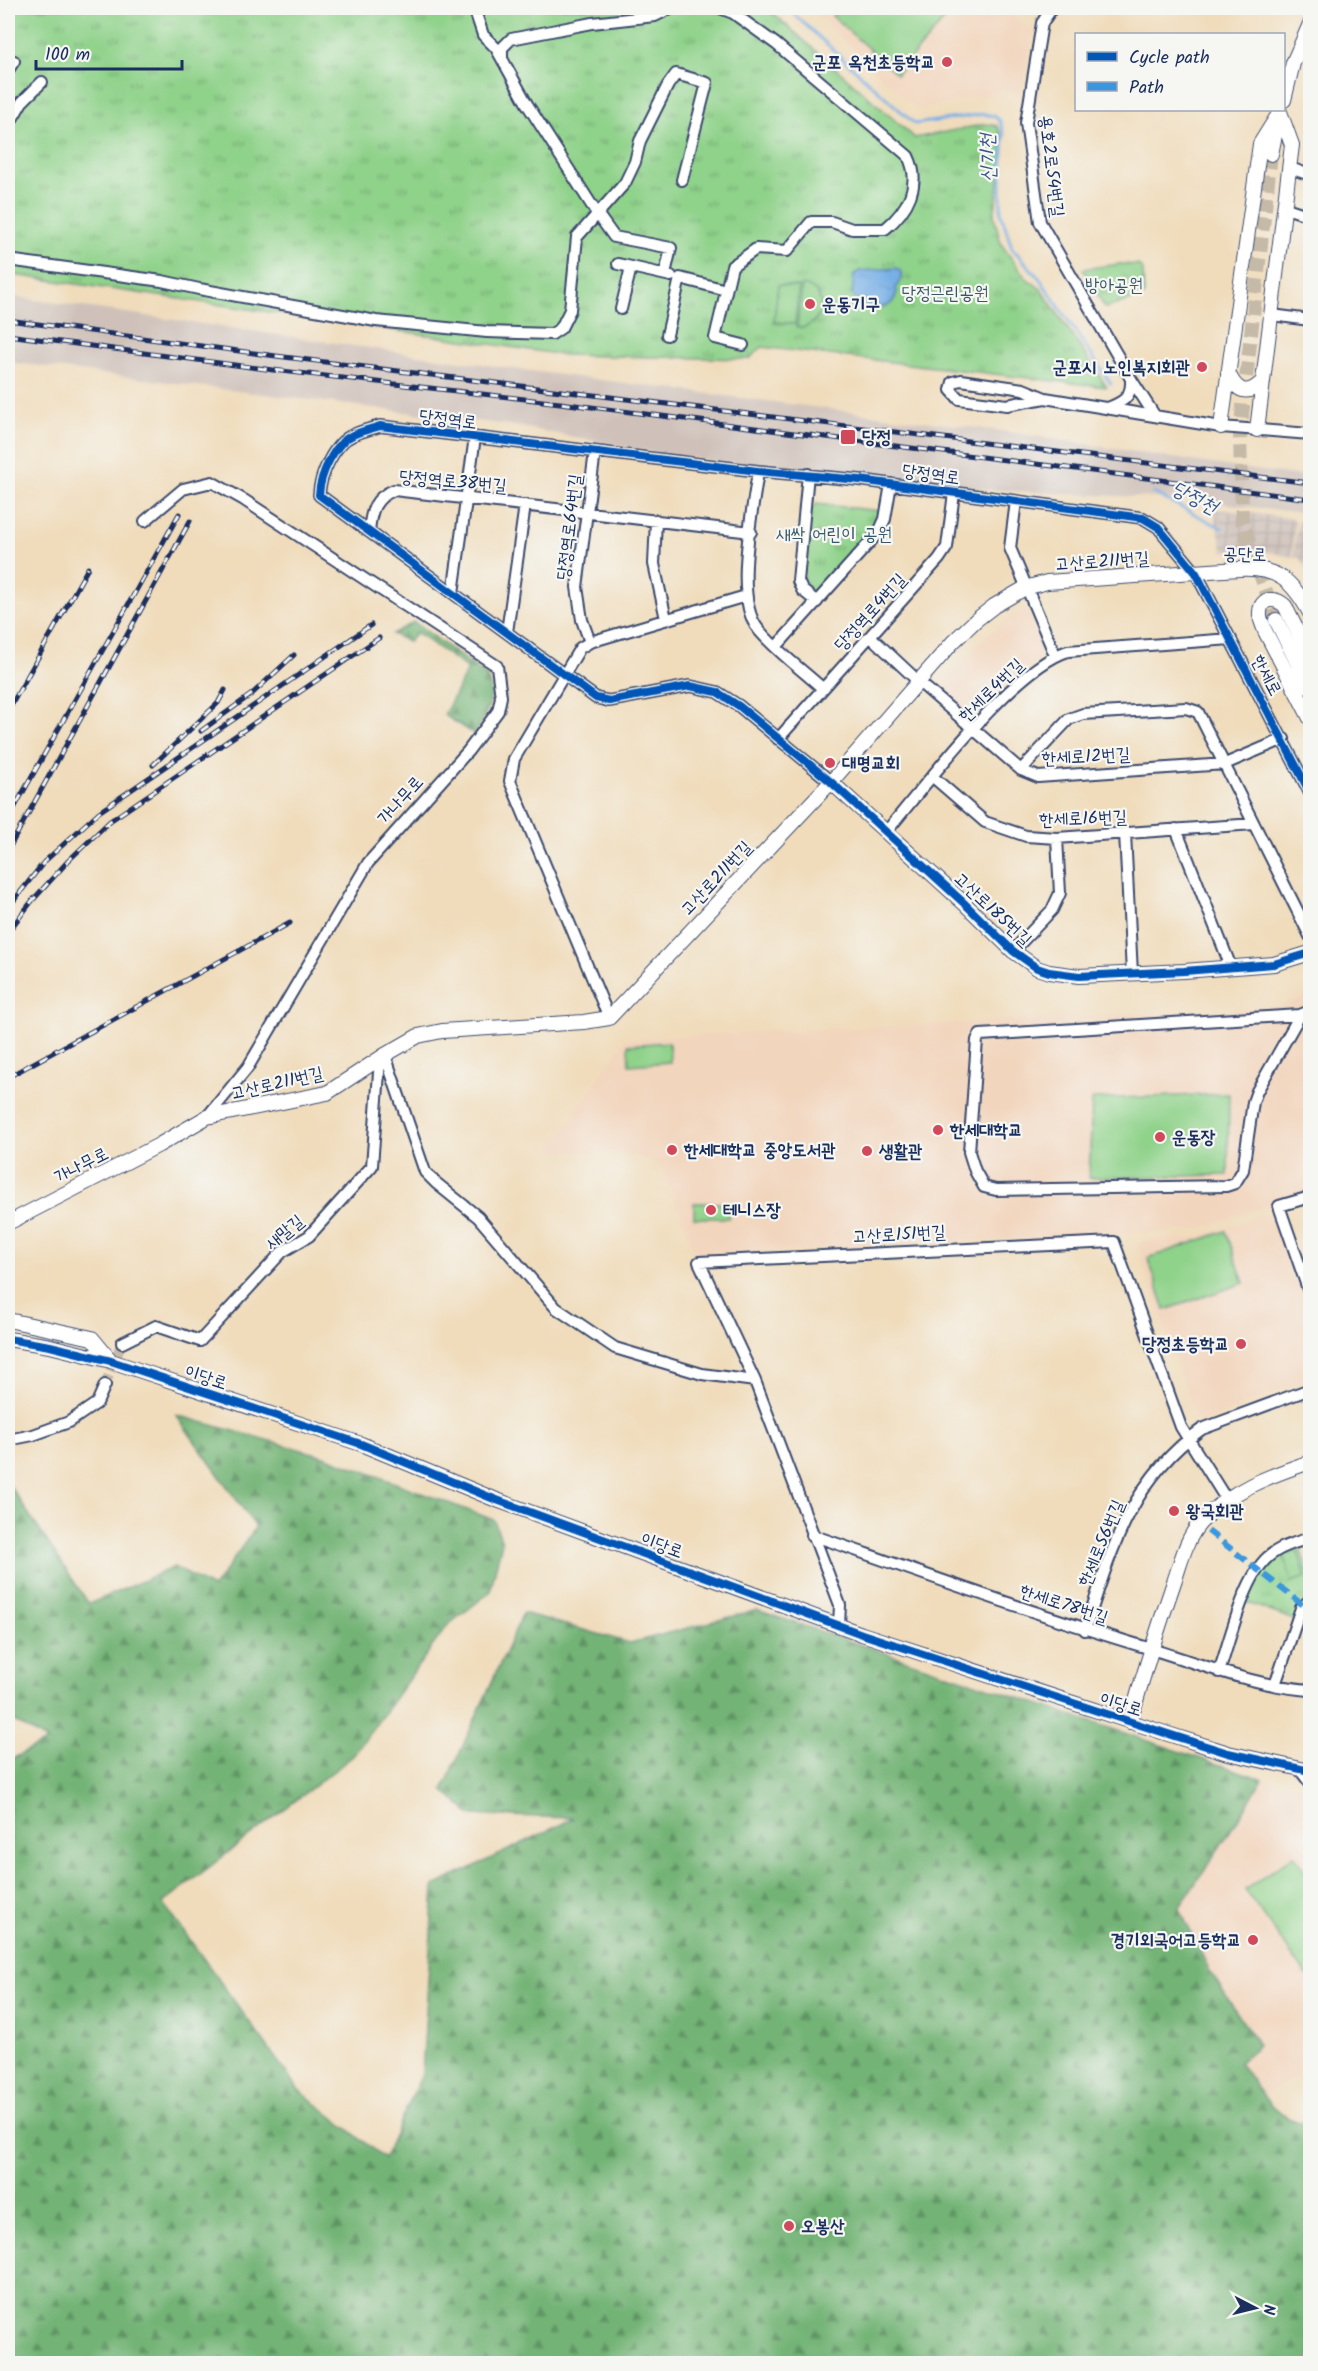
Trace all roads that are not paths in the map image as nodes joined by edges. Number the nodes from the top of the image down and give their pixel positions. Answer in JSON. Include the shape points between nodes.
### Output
{"nodes":[{"id":1,"x":474,"y":8,"type":"edge"},
{"id":2,"x":671,"y":8,"type":"edge"},
{"id":3,"x":720,"y":8,"type":"edge"},
{"id":4,"x":1052,"y":8,"type":"edge"},
{"id":5,"x":1311,"y":24,"type":"edge"},
{"id":6,"x":502,"y":58,"type":"junction"},
{"id":7,"x":42,"y":81,"type":"dead end"},
{"id":8,"x":1285,"y":95,"type":"edge"},
{"id":9,"x":1280,"y":111,"type":"edge"},
{"id":10,"x":1281,"y":111,"type":"edge"},
{"id":11,"x":1283,"y":111,"type":"edge"},
{"id":12,"x":8,"y":127,"type":"edge"},
{"id":13,"x":1271,"y":154,"type":"tunnel mouth"},
{"id":14,"x":1290,"y":168,"type":"junction"},
{"id":15,"x":1311,"y":175,"type":"edge"},
{"id":16,"x":682,"y":180,"type":"dead end"},
{"id":17,"x":1286,"y":208,"type":"junction"},
{"id":18,"x":597,"y":214,"type":"junction"},
{"id":19,"x":1311,"y":216,"type":"edge"},
{"id":20,"x":8,"y":260,"type":"edge"},
{"id":21,"x":618,"y":264,"type":"dead end"},
{"id":22,"x":631,"y":267,"type":"junction"},
{"id":23,"x":665,"y":274,"type":"junction"},
{"id":24,"x":680,"y":278,"type":"junction"},
{"id":25,"x":726,"y":290,"type":"junction"},
{"id":26,"x":621,"y":309,"type":"dead end"},
{"id":27,"x":1272,"y":315,"type":"junction"},
{"id":28,"x":1311,"y":320,"type":"edge"},
{"id":29,"x":668,"y":336,"type":"dead end"},
{"id":30,"x":743,"y":345,"type":"dead end"},
{"id":31,"x":1228,"y":373,"type":"junction"},
{"id":32,"x":1131,"y":380,"type":"junction"},
{"id":33,"x":1263,"y":381,"type":"junction"},
{"id":34,"x":1045,"y":398,"type":"junction"},
{"id":35,"x":1107,"y":409,"type":"junction"},
{"id":36,"x":1155,"y":416,"type":"junction"},
{"id":37,"x":1221,"y":427,"type":"junction"},
{"id":38,"x":1257,"y":430,"type":"junction"},
{"id":39,"x":1311,"y":434,"type":"edge"},
{"id":40,"x":475,"y":438,"type":"junction"},
{"id":41,"x":595,"y":452,"type":"junction"},
{"id":42,"x":758,"y":471,"type":"junction"},
{"id":43,"x":808,"y":474,"type":"junction"},
{"id":44,"x":891,"y":484,"type":"junction"},
{"id":45,"x":954,"y":493,"type":"junction"},
{"id":46,"x":467,"y":498,"type":"junction"},
{"id":47,"x":1016,"y":501,"type":"junction"},
{"id":48,"x":525,"y":505,"type":"junction"},
{"id":49,"x":587,"y":512,"type":"junction"},
{"id":50,"x":656,"y":520,"type":"junction"},
{"id":51,"x":145,"y":521,"type":"dead end"},
{"id":52,"x":369,"y":531,"type":"junction"},
{"id":53,"x":751,"y":531,"type":"junction"},
{"id":54,"x":1196,"y":573,"type":"junction"},
{"id":55,"x":1025,"y":588,"type":"junction"},
{"id":56,"x":453,"y":593,"type":"junction"},
{"id":57,"x":746,"y":596,"type":"junction"},
{"id":58,"x":817,"y":602,"type":"junction"},
{"id":59,"x":1311,"y":612,"type":"edge"},
{"id":60,"x":666,"y":619,"type":"junction"},
{"id":61,"x":1276,"y":620,"type":"tunnel mouth"},
{"id":62,"x":507,"y":632,"type":"junction"},
{"id":63,"x":871,"y":637,"type":"junction"},
{"id":64,"x":1231,"y":639,"type":"junction"},
{"id":65,"x":590,"y":642,"type":"junction"},
{"id":66,"x":776,"y":647,"type":"junction"},
{"id":67,"x":1055,"y":655,"type":"junction"},
{"id":68,"x":1311,"y":657,"type":"edge"},
{"id":69,"x":563,"y":675,"type":"junction"},
{"id":70,"x":919,"y":682,"type":"junction"},
{"id":71,"x":822,"y":688,"type":"junction"},
{"id":72,"x":1311,"y":688,"type":"edge"},
{"id":73,"x":1311,"y":718,"type":"edge"},
{"id":74,"x":973,"y":730,"type":"junction"},
{"id":75,"x":778,"y":739,"type":"junction"},
{"id":76,"x":1284,"y":739,"type":"junction"},
{"id":77,"x":1225,"y":764,"type":"junction"},
{"id":78,"x":1021,"y":770,"type":"junction"},
{"id":79,"x":933,"y":777,"type":"junction"},
{"id":80,"x":831,"y":782,"type":"junction"},
{"id":81,"x":1311,"y":793,"type":"edge"},
{"id":82,"x":1254,"y":824,"type":"junction"},
{"id":83,"x":1176,"y":829,"type":"junction"},
{"id":84,"x":886,"y":832,"type":"junction"},
{"id":85,"x":1125,"y":833,"type":"junction"},
{"id":86,"x":1057,"y":838,"type":"junction"},
{"id":87,"x":1311,"y":936,"type":"edge"},
{"id":88,"x":1012,"y":951,"type":"junction"},
{"id":89,"x":1311,"y":953,"type":"edge"},
{"id":90,"x":1231,"y":967,"type":"junction"},
{"id":91,"x":1132,"y":974,"type":"junction"},
{"id":92,"x":1305,"y":1013,"type":"edge"},
{"id":93,"x":609,"y":1018,"type":"junction"},
{"id":94,"x":382,"y":1057,"type":"junction"},
{"id":95,"x":207,"y":1117,"type":"junction"},
{"id":96,"x":1311,"y":1197,"type":"edge"},
{"id":97,"x":8,"y":1223,"type":"edge"},
{"id":98,"x":1305,"y":1263,"type":"edge"},
{"id":99,"x":1311,"y":1295,"type":"edge"},
{"id":100,"x":8,"y":1320,"type":"edge"},
{"id":101,"x":8,"y":1339,"type":"edge"},
{"id":102,"x":122,"y":1343,"type":"tunnel mouth"},
{"id":103,"x":111,"y":1361,"type":"junction"},
{"id":104,"x":755,"y":1381,"type":"junction"},
{"id":105,"x":105,"y":1385,"type":"tunnel mouth"},
{"id":106,"x":1311,"y":1389,"type":"edge"},
{"id":107,"x":8,"y":1440,"type":"edge"},
{"id":108,"x":1187,"y":1440,"type":"junction"},
{"id":109,"x":1311,"y":1462,"type":"edge"},
{"id":110,"x":1226,"y":1499,"type":"junction"},
{"id":111,"x":812,"y":1535,"type":"junction"},
{"id":112,"x":1311,"y":1538,"type":"edge"},
{"id":113,"x":1311,"y":1600,"type":"edge"},
{"id":114,"x":839,"y":1625,"type":"junction"},
{"id":115,"x":1085,"y":1630,"type":"junction"},
{"id":116,"x":1151,"y":1649,"type":"junction"},
{"id":117,"x":1219,"y":1672,"type":"junction"},
{"id":118,"x":1275,"y":1685,"type":"junction"},
{"id":119,"x":1311,"y":1690,"type":"edge"},
{"id":120,"x":1130,"y":1722,"type":"junction"},
{"id":121,"x":1305,"y":1771,"type":"edge"},
{"id":122,"x":1311,"y":1783,"type":"edge"}],
"edges":[{"from":1,"to":6,"type":"street","via":[[483,35]]},
{"from":2,"to":6,"type":"street","via":[[655,16],[592,23],[511,39],[502,48]]},
{"from":3,"to":25,"type":"street","via":[[776,44],[908,156],[914,180],[908,204],[885,229],[852,229],[832,222],[811,222],[787,251],[756,249],[744,256],[732,266]]},
{"from":4,"to":32,"type":"street","name":"용호2로54번길","via":[[1042,23],[1026,123],[1040,222]]},
{"from":5,"to":8,"type":"street","via":[[1293,63]]},
{"from":6,"to":18,"type":"street"},
{"from":7,"to":12,"type":"street","via":[[22,102]]},
{"from":9,"to":31,"type":"street","via":[[1260,144]]},
{"from":10,"to":13,"type":"street"},
{"from":11,"to":14,"type":"street","via":[[1292,145]]},
{"from":14,"to":15,"type":"street"},
{"from":14,"to":17,"type":"street"},
{"from":16,"to":18,"type":"street","via":[[707,83],[676,74],[640,141],[625,183]]},
{"from":17,"to":19,"type":"street"},
{"from":17,"to":27,"type":"street"},
{"from":18,"to":20,"type":"street","via":[[577,237],[570,310],[561,328],[552,334],[376,321],[162,281]]},
{"from":18,"to":23,"type":"street","via":[[614,237],[671,248]]},
{"from":21,"to":22,"type":"street"},
{"from":22,"to":23,"type":"street"},
{"from":22,"to":26,"type":"street"},
{"from":23,"to":24,"type":"street"},
{"from":24,"to":25,"type":"street"},
{"from":24,"to":29,"type":"street"},
{"from":25,"to":30,"type":"street","via":[[715,338]]},
{"from":27,"to":28,"type":"street"},
{"from":27,"to":33,"type":"street"},
{"from":31,"to":33,"type":"street","via":[[1239,389],[1252,390]]},
{"from":31,"to":37,"type":"street"},
{"from":32,"to":35,"type":"street","via":[[1131,391],[1124,402]]},
{"from":32,"to":36,"type":"street","name":"용호2로54번길"},
{"from":33,"to":38,"type":"street"},
{"from":34,"to":34,"type":"street","via":[[1023,389],[961,380],[953,382],[951,390],[959,399],[1007,405]]},
{"from":34,"to":35,"type":"street"},
{"from":35,"to":36,"type":"street"},
{"from":36,"to":37,"type":"street"},
{"from":37,"to":38,"type":"street"},
{"from":38,"to":39,"type":"street"},
{"from":40,"to":41,"type":"street","name":"당정역로"},
{"from":40,"to":46,"type":"street"},
{"from":40,"to":52,"type":"street","name":"당정역로","via":[[380,426],[351,436],[328,460],[319,495]]},
{"from":41,"to":42,"type":"street","name":"당정역로"},
{"from":41,"to":49,"type":"street","name":"당정역로64번길"},
{"from":42,"to":43,"type":"street","name":"당정역로"},
{"from":42,"to":53,"type":"street"},
{"from":43,"to":44,"type":"street","name":"당정역로"},
{"from":43,"to":58,"type":"street","via":[[798,581],[802,590]]},
{"from":44,"to":45,"type":"street","name":"당정역로"},
{"from":44,"to":58,"type":"street","via":[[879,532]]},
{"from":45,"to":47,"type":"street","name":"당정역로"},
{"from":45,"to":63,"type":"street","name":"당정역로4번길","via":[[947,547]]},
{"from":46,"to":48,"type":"street","name":"당정역로38번길"},
{"from":46,"to":52,"type":"street","name":"당정역로38번길","via":[[394,490],[382,495],[372,509]]},
{"from":46,"to":56,"type":"street"},
{"from":47,"to":54,"type":"street","name":"당정역로","via":[[1143,518],[1158,527]]},
{"from":47,"to":55,"type":"street","via":[[1010,548]]},
{"from":48,"to":49,"type":"street","name":"당정역로38번길"},
{"from":48,"to":62,"type":"street","name":"당정역로38번길"},
{"from":49,"to":50,"type":"street","name":"당정역로38번길"},
{"from":49,"to":65,"type":"street","name":"당정역로64번길","via":[[577,587]]},
{"from":50,"to":53,"type":"street","name":"당정역로38번길"},
{"from":50,"to":60,"type":"street","via":[[654,564]]},
{"from":51,"to":95,"type":"street","name":"가나무로","via":[[183,489],[212,482],[496,666],[501,697],[498,711],[468,751],[368,863],[248,1067]]},
{"from":52,"to":56,"type":"street","name":"당정역로"},
{"from":53,"to":57,"type":"street"},
{"from":54,"to":55,"type":"street","name":"고산로211번길","via":[[1047,582]]},
{"from":54,"to":59,"type":"street","name":"공단로","via":[[1239,568],[1268,570],[1298,590]]},
{"from":54,"to":64,"type":"street","name":"한세로"},
{"from":55,"to":67,"type":"street"},
{"from":55,"to":70,"type":"street","name":"고산로211번길","via":[[976,620]]},
{"from":56,"to":62,"type":"street","name":"당정역로"},
{"from":57,"to":60,"type":"street"},
{"from":57,"to":66,"type":"street","via":[[757,627]]},
{"from":58,"to":66,"type":"street"},
{"from":60,"to":65,"type":"street"},
{"from":61,"to":72,"type":"street"},
{"from":62,"to":69,"type":"street","name":"당정역로"},
{"from":63,"to":70,"type":"street","name":"한세로12번길"},
{"from":63,"to":71,"type":"street","name":"당정역로4번길"},
{"from":64,"to":67,"type":"street","name":"한세로4번길"},
{"from":64,"to":76,"type":"street","name":"한세로"},
{"from":65,"to":69,"type":"street","via":[[580,648]]},
{"from":66,"to":71,"type":"street"},
{"from":67,"to":74,"type":"street","name":"한세로4번길","via":[[1025,677]]},
{"from":68,"to":73,"type":"street","via":[[1285,606],[1274,599],[1263,604],[1260,618],[1265,631]]},
{"from":69,"to":75,"type":"street","name":"당정역로","via":[[596,698],[609,701],[690,686],[717,692]]},
{"from":69,"to":93,"type":"street","via":[[514,759],[510,781]]},
{"from":70,"to":74,"type":"street","name":"한세로12번길"},
{"from":70,"to":80,"type":"street","name":"고산로211번길"},
{"from":71,"to":75,"type":"street","name":"당정역로4번길"},
{"from":74,"to":78,"type":"street","name":"한세로12번길"},
{"from":74,"to":79,"type":"street","name":"한세로4번길"},
{"from":75,"to":80,"type":"street","name":"당정역로"},
{"from":76,"to":77,"type":"street","name":"한세로12번길"},
{"from":76,"to":81,"type":"street","name":"한세로"},
{"from":77,"to":78,"type":"street","name":"한세로12번길","via":[[1038,777]]},
{"from":77,"to":78,"type":"street","via":[[1198,712],[1186,708],[1083,714],[1069,719]]},
{"from":77,"to":82,"type":"street"},
{"from":79,"to":84,"type":"street","name":"한세로4번길"},
{"from":79,"to":86,"type":"street","name":"한세로16번길","via":[[986,822],[1026,836]]},
{"from":80,"to":84,"type":"street","name":"고산로185번길"},
{"from":80,"to":93,"type":"street","name":"고산로211번길"},
{"from":82,"to":83,"type":"street","name":"한세로16번길"},
{"from":82,"to":87,"type":"street"},
{"from":83,"to":85,"type":"street","name":"한세로16번길"},
{"from":83,"to":90,"type":"street"},
{"from":84,"to":88,"type":"street","name":"고산로185번길"},
{"from":85,"to":86,"type":"street","name":"한세로16번길"},
{"from":85,"to":91,"type":"street"},
{"from":86,"to":88,"type":"street","name":"고산로185번길","via":[[1060,893],[1052,910]]},
{"from":88,"to":91,"type":"street","name":"고산로185번길","via":[[1037,968],[1067,976]]},
{"from":89,"to":90,"type":"street","name":"고산로185번길","via":[[1274,964]]},
{"from":90,"to":91,"type":"street","name":"고산로185번길"},
{"from":92,"to":92,"type":"street","via":[[980,1035],[969,1152],[975,1171],[984,1187],[996,1190],[1235,1183],[1243,1170],[1257,1091]]},
{"from":93,"to":94,"type":"street","name":"고산로211번길","via":[[442,1031],[418,1036]]},
{"from":94,"to":95,"type":"street","name":"고산로211번길","via":[[327,1094]]},
{"from":94,"to":102,"type":"street","name":"새말길","via":[[372,1166],[309,1236],[282,1252],[200,1341],[156,1326]]},
{"from":94,"to":104,"type":"street","via":[[425,1172],[478,1217],[556,1308],[615,1348],[702,1374]]},
{"from":95,"to":97,"type":"street","name":"가나무로"},
{"from":96,"to":98,"type":"street","via":[[1279,1206]]},
{"from":98,"to":99,"type":"street"},
{"from":100,"to":103,"type":"street","via":[[92,1338]]},
{"from":101,"to":103,"type":"street","name":"이당로"},
{"from":103,"to":114,"type":"street","name":"이당로","via":[[362,1444],[494,1499]]},
{"from":104,"to":108,"type":"street","name":"고산로151번길","via":[[699,1262],[1114,1242]]},
{"from":104,"to":111,"type":"street","name":"고산로151번길"},
{"from":105,"to":107,"type":"street","via":[[98,1403],[69,1422]]},
{"from":106,"to":108,"type":"street","name":"한세로56번길","via":[[1220,1420]]},
{"from":108,"to":110,"type":"street","name":"고산로151번길"},
{"from":108,"to":115,"type":"street","name":"한세로56번길","via":[[1162,1464],[1130,1509]]},
{"from":109,"to":110,"type":"street","via":[[1275,1474]]},
{"from":110,"to":116,"type":"street","via":[[1191,1534]]},
{"from":111,"to":114,"type":"street","name":"고산로151번길","via":[[840,1605]]},
{"from":111,"to":115,"type":"street","name":"한세로78번길"},
{"from":112,"to":117,"type":"street","via":[[1263,1561],[1253,1576]]},
{"from":113,"to":118,"type":"street","via":[[1301,1608]]},
{"from":114,"to":120,"type":"street","name":"이당로"},
{"from":115,"to":116,"type":"street","name":"한세로78번길"},
{"from":116,"to":117,"type":"street","name":"한세로78번길"},
{"from":116,"to":120,"type":"street"},
{"from":117,"to":118,"type":"street","name":"한세로78번길"},
{"from":118,"to":119,"type":"street","name":"한세로78번길"},
{"from":120,"to":121,"type":"street","name":"이당로","via":[[1228,1753]]},
{"from":121,"to":122,"type":"street","name":"이당로"}]}
